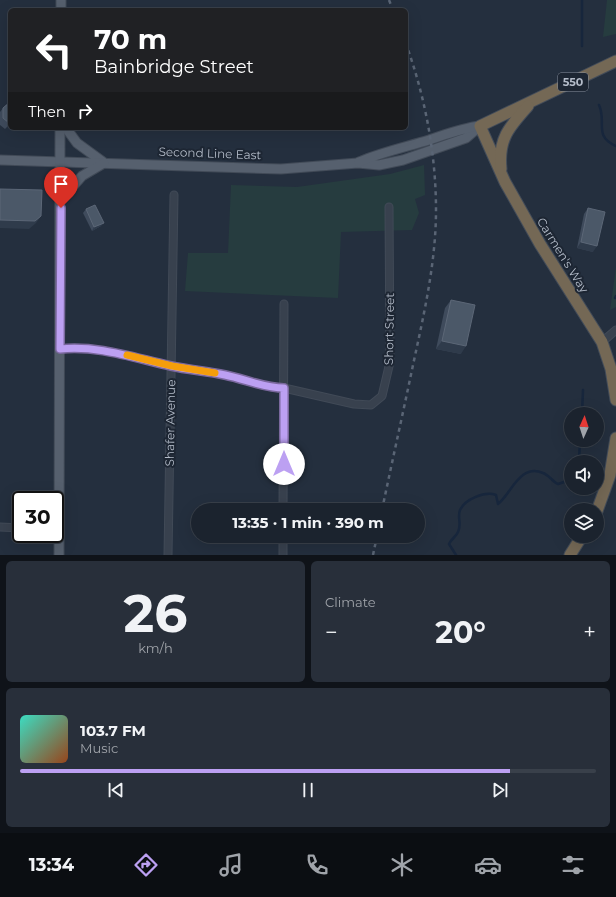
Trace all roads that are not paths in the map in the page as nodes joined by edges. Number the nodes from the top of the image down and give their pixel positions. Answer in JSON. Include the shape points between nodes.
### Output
{"nodes":[{"id":1,"x":616,"y":61,"type":"edge"},
{"id":2,"x":531,"y":103,"type":"junction"},
{"id":3,"x":480,"y":126,"type":"junction"},
{"id":4,"x":60,"y":130,"type":"edge"},
{"id":5,"x":67,"y":130,"type":"edge"},
{"id":6,"x":0,"y":160,"type":"edge"},
{"id":7,"x":61,"y":161,"type":"junction"},
{"id":8,"x":104,"y":163,"type":"junction"},
{"id":9,"x":501,"y":174,"type":"junction"},
{"id":10,"x":174,"y":195,"type":"dead end"},
{"id":11,"x":61,"y":200,"type":"junction"},
{"id":12,"x":389,"y":207,"type":"dead end"},
{"id":13,"x":284,"y":304,"type":"dead end"},
{"id":14,"x":616,"y":330,"type":"edge"},
{"id":15,"x":602,"y":342,"type":"junction"},
{"id":16,"x":60,"y":349,"type":"junction"},
{"id":17,"x":172,"y":366,"type":"junction"},
{"id":18,"x":284,"y":388,"type":"junction"},
{"id":19,"x":616,"y":400,"type":"edge"},
{"id":20,"x":616,"y":438,"type":"edge"},
{"id":21,"x":58,"y":491,"type":"edge"},
{"id":22,"x":283,"y":503,"type":"edge"},
{"id":23,"x":600,"y":503,"type":"edge"},
{"id":24,"x":0,"y":527,"type":"edge"},
{"id":25,"x":12,"y":528,"type":"edge"},
{"id":26,"x":58,"y":543,"type":"edge"},
{"id":27,"x":283,"y":543,"type":"edge"},
{"id":28,"x":578,"y":543,"type":"edge"},
{"id":29,"x":59,"y":555,"type":"edge"},
{"id":30,"x":168,"y":555,"type":"edge"},
{"id":31,"x":283,"y":555,"type":"edge"},
{"id":32,"x":570,"y":555,"type":"edge"}],
"edges":[{"from":1,"to":2,"type":"highway","name":"Second Line East","number":"550"},
{"from":2,"to":3,"type":"highway","name":"Second Line East","number":"550"},
{"from":2,"to":9,"type":"highway","via":[[510,125],[504,136],[500,158]]},
{"from":3,"to":8,"type":"main road","name":"Second Line East","number":"550","via":[[462,128],[430,140],[377,154],[358,163],[281,169]]},
{"from":3,"to":9,"type":"highway","name":"Carmen's Way"},
{"from":4,"to":7,"type":"main road"},
{"from":5,"to":8,"type":"main road","via":[[86,152]]},
{"from":6,"to":7,"type":"main road","number":"550"},
{"from":7,"to":8,"type":"main road","name":"Second Line East","number":"550"},
{"from":7,"to":11,"type":"main road"},
{"from":8,"to":11,"type":"main road","via":[[82,176]]},
{"from":9,"to":15,"type":"highway","name":"Carmen's Way","via":[[540,244]]},
{"from":10,"to":17,"type":"street","name":"Shafer Avenue"},
{"from":11,"to":16,"type":"main road"},
{"from":12,"to":18,"type":"street","name":"Short Street","via":[[390,362],[382,396],[371,405],[354,404]]},
{"from":13,"to":18,"type":"street"},
{"from":14,"to":15,"type":"street"},
{"from":15,"to":19,"type":"highway","name":"Carmen's Way","via":[[611,369]]},
{"from":16,"to":17,"type":"street","name":"Short Street","via":[[78,347],[119,353]]},
{"from":16,"to":21,"type":"main road"},
{"from":17,"to":18,"type":"street","name":"Short Street"},
{"from":17,"to":30,"type":"street","name":"Shafer Avenue"},
{"from":18,"to":22,"type":"street"},
{"from":20,"to":23,"type":"highway","via":[[610,475]]},
{"from":24,"to":25,"type":"street"},
{"from":26,"to":29,"type":"main road"},
{"from":27,"to":31,"type":"street"},
{"from":28,"to":32,"type":"highway"}]}
